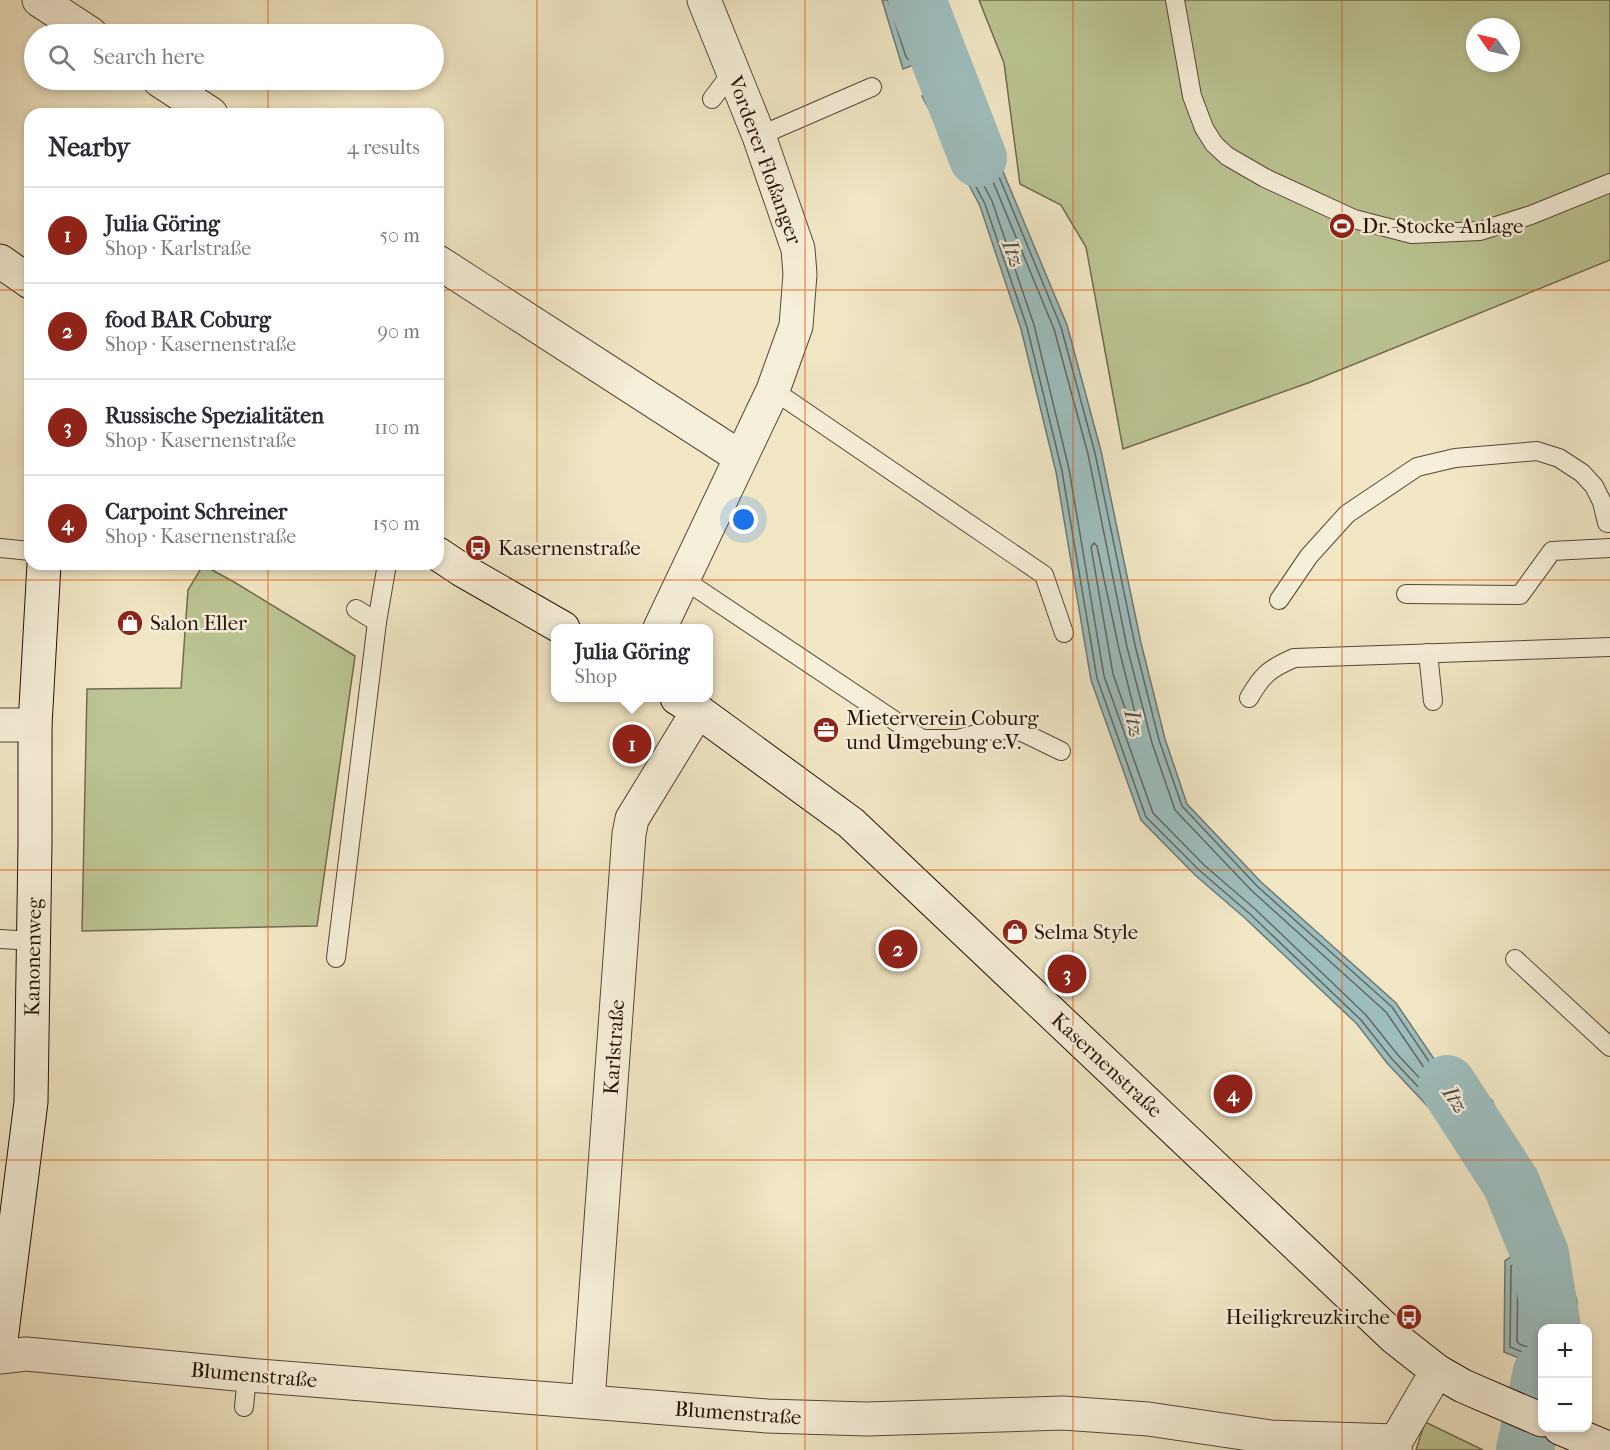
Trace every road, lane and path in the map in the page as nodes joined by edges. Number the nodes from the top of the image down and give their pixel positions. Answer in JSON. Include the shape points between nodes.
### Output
{"nodes":[{"id":1,"x":39,"y":0,"type":"edge"},
{"id":2,"x":704,"y":0,"type":"edge"},
{"id":3,"x":1175,"y":0,"type":"edge"},
{"id":4,"x":76,"y":24,"type":"edge"},
{"id":5,"x":733,"y":71,"type":"junction"},
{"id":6,"x":872,"y":87,"type":"dead end"},
{"id":7,"x":174,"y":90,"type":"edge"},
{"id":8,"x":712,"y":99,"type":"dead end"},
{"id":9,"x":202,"y":108,"type":"edge"},
{"id":10,"x":759,"y":136,"type":"junction"},
{"id":11,"x":1610,"y":183,"type":"edge"},
{"id":12,"x":0,"y":261,"type":"edge"},
{"id":13,"x":444,"y":266,"type":"edge"},
{"id":14,"x":24,"y":278,"type":"edge"},
{"id":15,"x":773,"y":390,"type":"junction"},
{"id":16,"x":740,"y":457,"type":"junction"},
{"id":17,"x":1610,"y":523,"type":"edge"},
{"id":18,"x":0,"y":548,"type":"edge"},
{"id":19,"x":1610,"y":548,"type":"edge"},
{"id":20,"x":24,"y":550,"type":"edge"},
{"id":21,"x":444,"y":558,"type":"edge"},
{"id":22,"x":44,"y":570,"type":"edge"},
{"id":23,"x":386,"y":570,"type":"edge"},
{"id":24,"x":683,"y":579,"type":"junction"},
{"id":25,"x":1406,"y":594,"type":"dead end"},
{"id":26,"x":1279,"y":600,"type":"dead end"},
{"id":27,"x":356,"y":609,"type":"dead end"},
{"id":28,"x":377,"y":622,"type":"junction"},
{"id":29,"x":555,"y":624,"type":"edge"},
{"id":30,"x":662,"y":624,"type":"edge"},
{"id":31,"x":1065,"y":633,"type":"dead end"},
{"id":32,"x":1610,"y":647,"type":"edge"},
{"id":33,"x":1428,"y":652,"type":"junction"},
{"id":34,"x":1249,"y":699,"type":"dead end"},
{"id":35,"x":1432,"y":701,"type":"dead end"},
{"id":36,"x":688,"y":704,"type":"edge"},
{"id":37,"x":0,"y":725,"type":"edge"},
{"id":38,"x":34,"y":725,"type":"junction"},
{"id":39,"x":1061,"y":751,"type":"dead end"},
{"id":40,"x":0,"y":939,"type":"edge"},
{"id":41,"x":34,"y":941,"type":"junction"},
{"id":42,"x":336,"y":958,"type":"dead end"},
{"id":43,"x":1515,"y":959,"type":"dead end"},
{"id":44,"x":1610,"y":1047,"type":"edge"},
{"id":45,"x":0,"y":1348,"type":"edge"},
{"id":46,"x":0,"y":1357,"type":"edge"},
{"id":47,"x":1450,"y":1378,"type":"junction"},
{"id":48,"x":588,"y":1401,"type":"junction"},
{"id":49,"x":1538,"y":1418,"type":"edge"},
{"id":50,"x":1570,"y":1432,"type":"edge"},
{"id":51,"x":1395,"y":1446,"type":"edge"},
{"id":52,"x":1609,"y":1448,"type":"edge"}],
"edges":[{"from":1,"to":4,"type":"street"},
{"from":2,"to":5,"type":"street","name":"Vorderer Floßanger"},
{"from":3,"to":11,"type":"lane","via":[[1192,96],[1214,144],[1265,178],[1354,219],[1412,234],[1480,231]]},
{"from":5,"to":8,"type":"lane"},
{"from":5,"to":10,"type":"street","name":"Vorderer Floßanger"},
{"from":6,"to":10,"type":"lane"},
{"from":7,"to":9,"type":"street"},
{"from":10,"to":15,"type":"street","name":"Vorderer Floßanger","via":[[798,249],[800,274],[796,326]]},
{"from":12,"to":14,"type":"street"},
{"from":13,"to":16,"type":"street"},
{"from":15,"to":16,"type":"street","name":"Vorderer Floßanger"},
{"from":15,"to":31,"type":"lane","via":[[1044,575]]},
{"from":16,"to":24,"type":"street","name":"Vorderer Floßanger"},
{"from":17,"to":26,"type":"lane","via":[[1594,486],[1559,458],[1537,451],[1455,458],[1417,467],[1347,514]]},
{"from":18,"to":20,"type":"lane"},
{"from":19,"to":25,"type":"lane","via":[[1552,551],[1520,595]]},
{"from":21,"to":29,"type":"street"},
{"from":22,"to":38,"type":"street","name":"Kanonenweg"},
{"from":23,"to":28,"type":"lane"},
{"from":24,"to":30,"type":"street","name":"Vorderer Floßanger"},
{"from":24,"to":39,"type":"lane","via":[[922,739],[958,739],[995,729],[1022,732]]},
{"from":27,"to":28,"type":"lane"},
{"from":28,"to":42,"type":"lane"},
{"from":32,"to":33,"type":"lane"},
{"from":33,"to":34,"type":"lane","via":[[1294,658],[1260,678]]},
{"from":33,"to":35,"type":"lane"},
{"from":36,"to":47,"type":"street","name":"Kasernenstraße","via":[[851,823],[1386,1330]]},
{"from":36,"to":48,"type":"street","name":"Karlstraße","via":[[632,819],[629,834]]},
{"from":37,"to":38,"type":"street"},
{"from":38,"to":41,"type":"street","name":"Kanonenweg"},
{"from":40,"to":41,"type":"lane"},
{"from":41,"to":45,"type":"street","name":"Kanonenweg","via":[[31,1102]]},
{"from":43,"to":44,"type":"lane"},
{"from":46,"to":48,"type":"street","name":"Blumenstraße","via":[[26,1354],[245,1391]]},
{"from":47,"to":49,"type":"street","name":"Kasernenstraße"},
{"from":47,"to":51,"type":"street","name":"Blumenstraße"},
{"from":48,"to":51,"type":"street","name":"Blumenstraße","via":[[767,1416],[867,1419],[1063,1413],[1148,1419],[1270,1437]]},
{"from":50,"to":52,"type":"street"}]}
